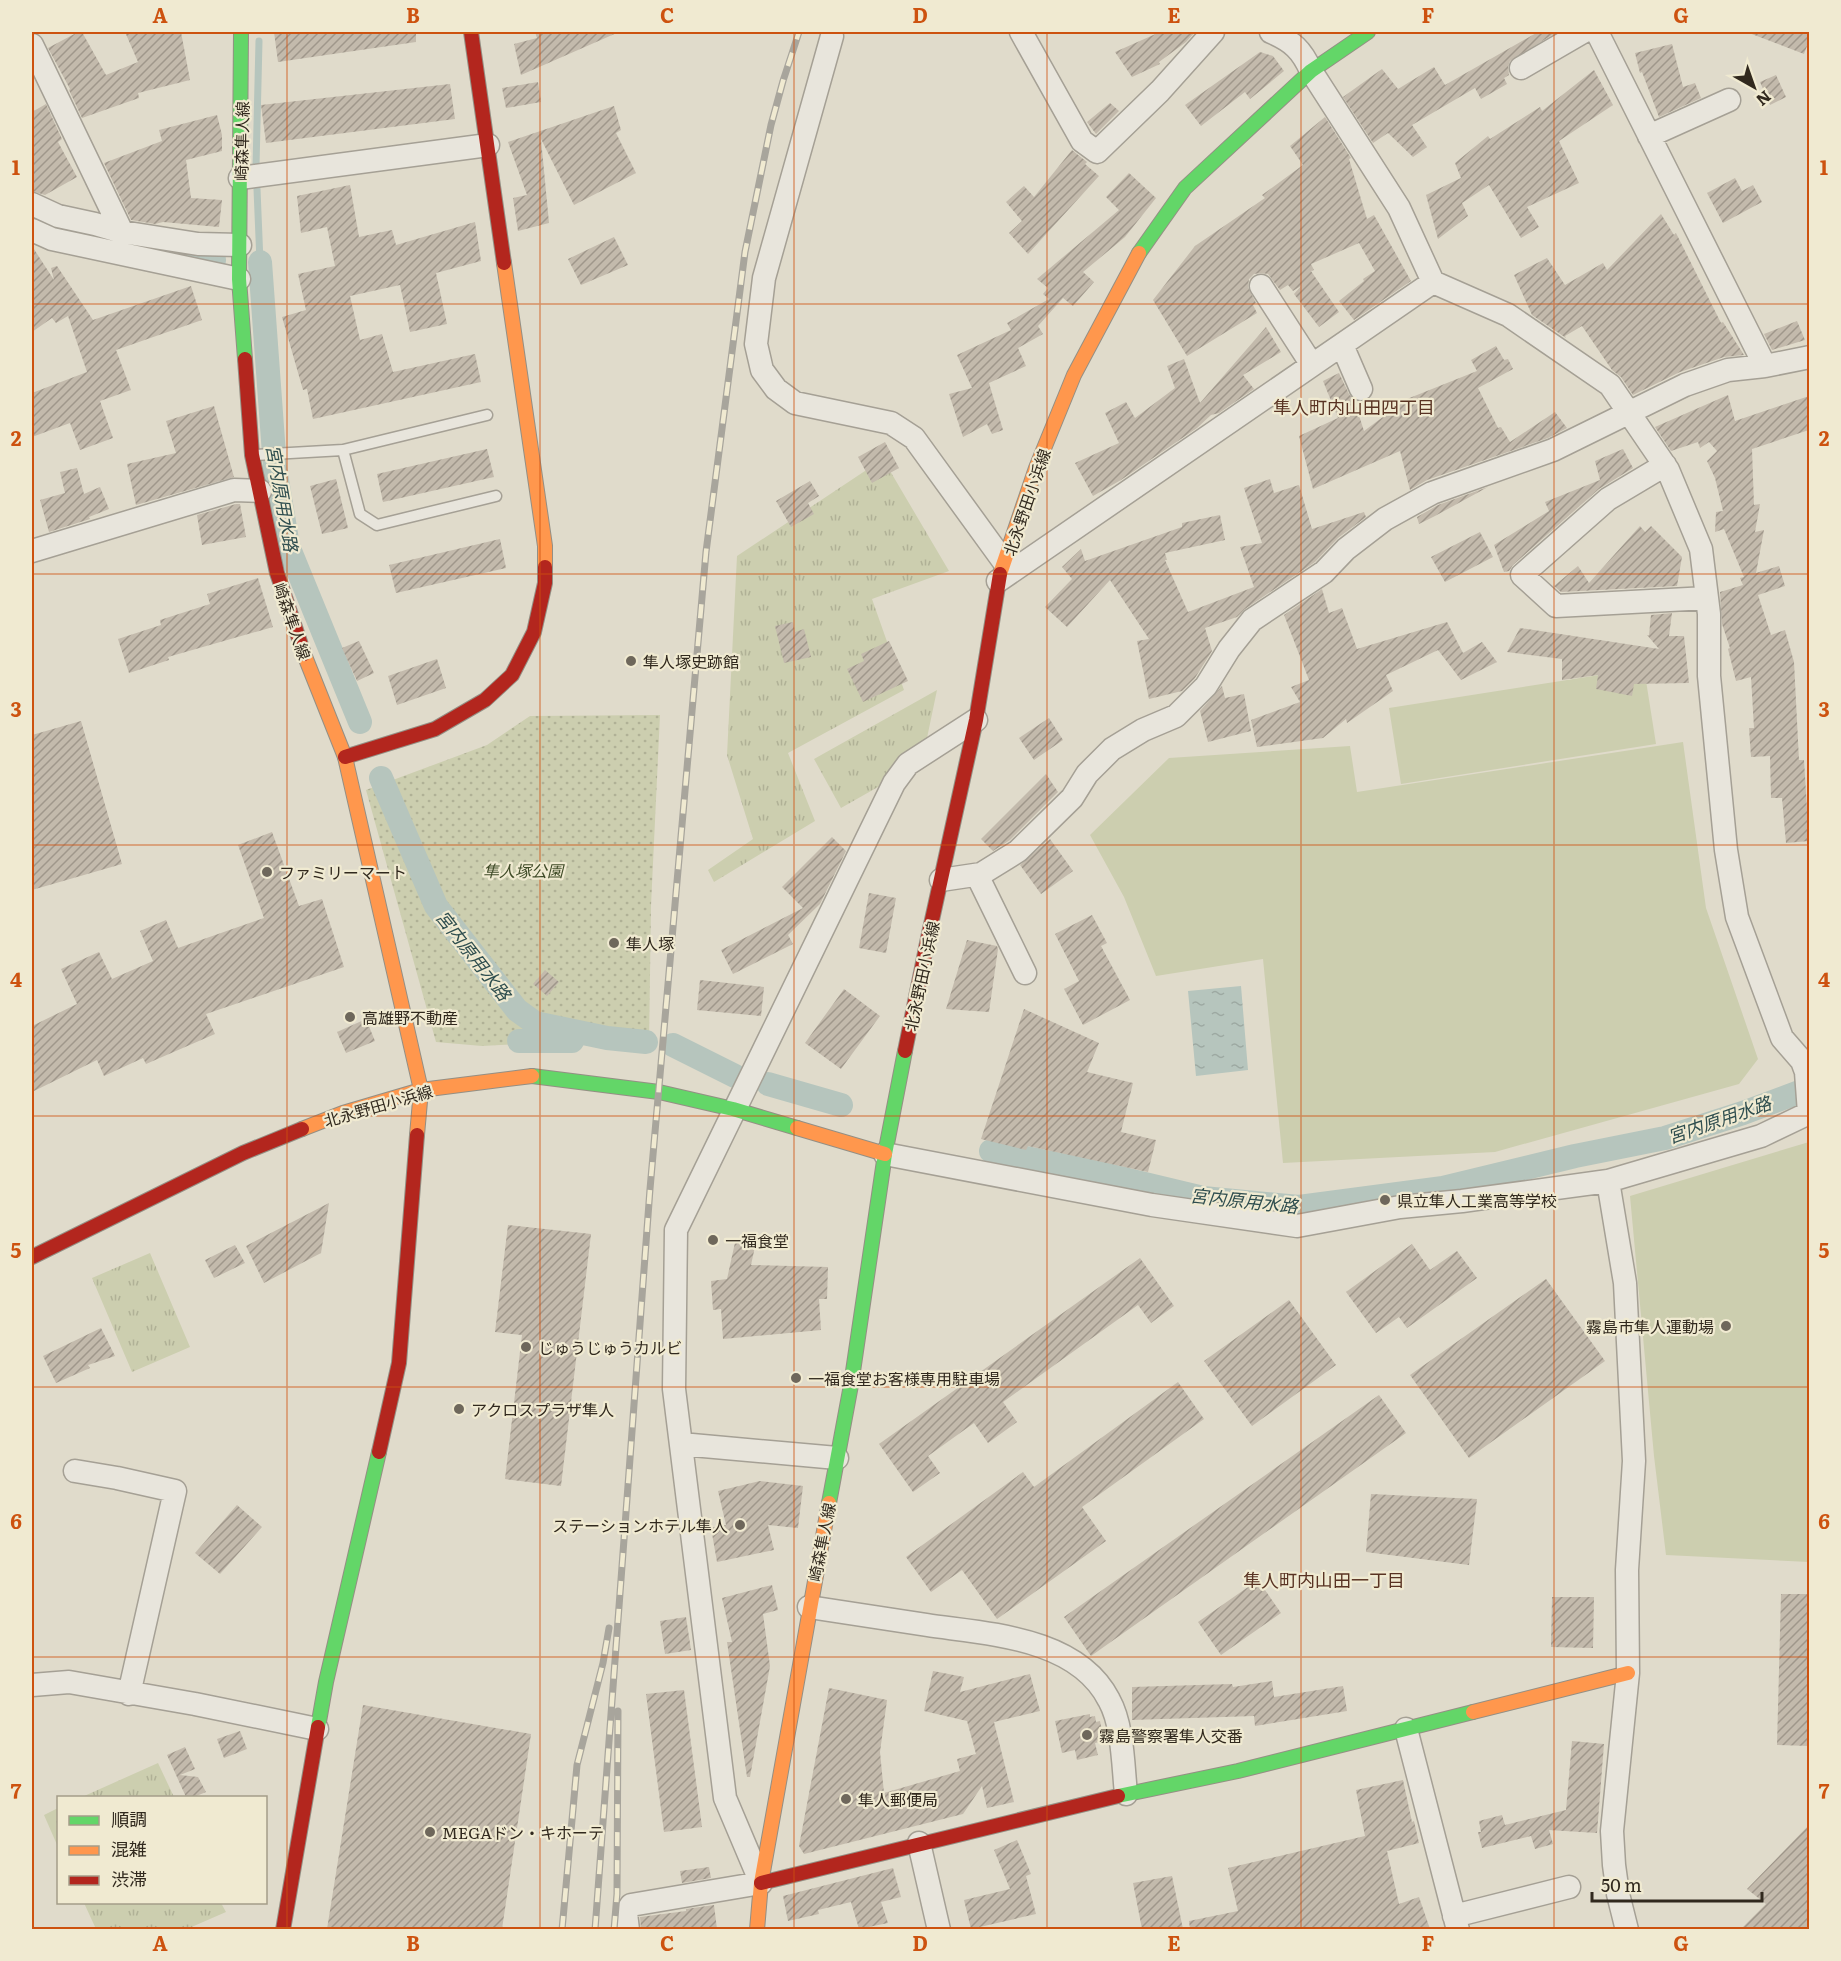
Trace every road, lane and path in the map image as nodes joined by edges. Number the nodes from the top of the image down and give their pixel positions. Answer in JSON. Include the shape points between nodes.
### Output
{"nodes":[{"id":1,"x":241,"y":32,"type":"edge"},
{"id":2,"x":471,"y":32,"type":"edge"},
{"id":3,"x":1021,"y":32,"type":"edge"},
{"id":4,"x":1213,"y":32,"type":"edge"},
{"id":5,"x":1271,"y":32,"type":"edge"},
{"id":6,"x":1368,"y":32,"type":"edge"},
{"id":7,"x":1583,"y":32,"type":"edge"},
{"id":8,"x":1597,"y":32,"type":"edge"},
{"id":9,"x":832,"y":36,"type":"dead end"},
{"id":10,"x":32,"y":45,"type":"edge"},
{"id":11,"x":1521,"y":68,"type":"dead end"},
{"id":12,"x":1311,"y":71,"type":"junction"},
{"id":13,"x":1729,"y":100,"type":"dead end"},
{"id":14,"x":1649,"y":136,"type":"junction"},
{"id":15,"x":488,"y":145,"type":"junction"},
{"id":16,"x":240,"y":178,"type":"junction"},
{"id":17,"x":32,"y":204,"type":"edge"},
{"id":18,"x":32,"y":230,"type":"edge"},
{"id":19,"x":122,"y":232,"type":"junction"},
{"id":20,"x":240,"y":245,"type":"junction"},
{"id":21,"x":239,"y":279,"type":"junction"},
{"id":22,"x":1433,"y":282,"type":"junction"},
{"id":23,"x":1261,"y":286,"type":"dead end"},
{"id":24,"x":1342,"y":345,"type":"junction"},
{"id":25,"x":1809,"y":357,"type":"edge"},
{"id":26,"x":1312,"y":365,"type":"junction"},
{"id":27,"x":1765,"y":366,"type":"junction"},
{"id":28,"x":1361,"y":389,"type":"dead end"},
{"id":29,"x":1629,"y":411,"type":"junction"},
{"id":30,"x":487,"y":415,"type":"dead end"},
{"id":31,"x":343,"y":450,"type":"junction"},
{"id":32,"x":252,"y":455,"type":"junction"},
{"id":33,"x":1665,"y":465,"type":"junction"},
{"id":34,"x":260,"y":490,"type":"junction"},
{"id":35,"x":496,"y":496,"type":"dead end"},
{"id":36,"x":32,"y":551,"type":"edge"},
{"id":37,"x":1001,"y":572,"type":"junction"},
{"id":38,"x":1707,"y":598,"type":"junction"},
{"id":39,"x":976,"y":720,"type":"junction"},
{"id":40,"x":345,"y":757,"type":"junction"},
{"id":41,"x":977,"y":875,"type":"junction"},
{"id":42,"x":941,"y":880,"type":"junction"},
{"id":43,"x":1025,"y":973,"type":"dead end"},
{"id":44,"x":1806,"y":1059,"type":"edge"},
{"id":45,"x":422,"y":1089,"type":"junction"},
{"id":46,"x":733,"y":1109,"type":"junction"},
{"id":47,"x":885,"y":1154,"type":"junction"},
{"id":48,"x":1608,"y":1181,"type":"junction"},
{"id":49,"x":32,"y":1257,"type":"edge"},
{"id":50,"x":681,"y":1444,"type":"junction"},
{"id":51,"x":837,"y":1458,"type":"junction"},
{"id":52,"x":75,"y":1471,"type":"dead end"},
{"id":53,"x":809,"y":1607,"type":"junction"},
{"id":54,"x":1628,"y":1673,"type":"junction"},
{"id":55,"x":32,"y":1685,"type":"edge"},
{"id":56,"x":129,"y":1694,"type":"junction"},
{"id":57,"x":1406,"y":1729,"type":"junction"},
{"id":58,"x":317,"y":1730,"type":"junction"},
{"id":59,"x":1126,"y":1794,"type":"junction"},
{"id":60,"x":919,"y":1843,"type":"junction"},
{"id":61,"x":761,"y":1883,"type":"junction"},
{"id":62,"x":1569,"y":1887,"type":"dead end"},
{"id":63,"x":1456,"y":1923,"type":"edge"},
{"id":64,"x":283,"y":1929,"type":"edge"},
{"id":65,"x":628,"y":1929,"type":"edge"},
{"id":66,"x":757,"y":1929,"type":"edge"},
{"id":67,"x":939,"y":1929,"type":"edge"},
{"id":68,"x":1627,"y":1929,"type":"edge"}],
"edges":[{"from":1,"to":16,"type":"main road","name":"崎森隼人線"},
{"from":2,"to":15,"type":"main road"},
{"from":3,"to":4,"type":"street","via":[[1082,141],[1097,152],[1161,91]]},
{"from":5,"to":12,"type":"street","via":[[1288,39],[1305,57]]},
{"from":6,"to":12,"type":"main road","name":"北永野田小浜線"},
{"from":7,"to":11,"type":"street"},
{"from":8,"to":14,"type":"street"},
{"from":9,"to":37,"type":"street","via":[[764,278],[756,344],[762,370],[776,389],[795,403],[891,423],[914,438]]},
{"from":10,"to":19,"type":"street"},
{"from":12,"to":22,"type":"street","via":[[1399,208]]},
{"from":12,"to":37,"type":"main road","name":"北永野田小浜線","via":[[1185,188],[1132,263],[1074,375],[1036,468]]},
{"from":13,"to":14,"type":"street"},
{"from":14,"to":27,"type":"street"},
{"from":15,"to":16,"type":"street"},
{"from":15,"to":40,"type":"main road","via":[[544,546],[545,582],[534,632],[512,675],[484,700],[435,729]]},
{"from":16,"to":20,"type":"main road","name":"崎森隼人線"},
{"from":17,"to":19,"type":"street","via":[[58,216]]},
{"from":18,"to":21,"type":"street","via":[[52,239]]},
{"from":19,"to":20,"type":"street","via":[[198,244]]},
{"from":20,"to":21,"type":"main road","name":"崎森隼人線"},
{"from":21,"to":32,"type":"main road","name":"崎森隼人線"},
{"from":22,"to":24,"type":"street"},
{"from":22,"to":29,"type":"street","via":[[1508,315],[1610,385]]},
{"from":23,"to":26,"type":"street"},
{"from":24,"to":26,"type":"street"},
{"from":24,"to":28,"type":"street"},
{"from":25,"to":27,"type":"street"},
{"from":26,"to":37,"type":"street"},
{"from":27,"to":29,"type":"street","via":[[1728,370]]},
{"from":29,"to":33,"type":"street"},
{"from":29,"to":41,"type":"street","via":[[1553,450],[1432,493],[1385,519],[1324,572],[1252,620],[1206,686],[1176,716],[1112,749],[1072,798],[1018,852]]},
{"from":30,"to":31,"type":"lane"},
{"from":31,"to":32,"type":"lane"},
{"from":31,"to":35,"type":"lane","via":[[360,514],[377,525]]},
{"from":32,"to":34,"type":"main road","name":"崎森隼人線"},
{"from":33,"to":38,"type":"street","via":[[1701,549]]},
{"from":33,"to":38,"type":"street","via":[[1608,499],[1522,575],[1556,606]]},
{"from":34,"to":36,"type":"street","via":[[234,490]]},
{"from":34,"to":40,"type":"main road","name":"崎森隼人線","via":[[277,573]]},
{"from":37,"to":39,"type":"main road","name":"北永野田小浜線"},
{"from":38,"to":44,"type":"street","via":[[1709,676],[1726,850],[1737,917],[1782,1038]]},
{"from":39,"to":42,"type":"main road","name":"北永野田小浜線"},
{"from":39,"to":46,"type":"street","via":[[908,764],[894,783]]},
{"from":40,"to":45,"type":"main road","name":"崎森隼人線"},
{"from":41,"to":42,"type":"street"},
{"from":41,"to":43,"type":"street"},
{"from":42,"to":47,"type":"main road","name":"北永野田小浜線"},
{"from":44,"to":48,"type":"street","via":[[1809,1113],[1761,1136]]},
{"from":45,"to":46,"type":"main road","name":"北永野田小浜線","via":[[537,1075],[659,1092]]},
{"from":45,"to":49,"type":"main road","name":"北永野田小浜線","via":[[343,1113],[243,1154]]},
{"from":45,"to":58,"type":"main road","name":"崎森隼人線","via":[[399,1363]]},
{"from":46,"to":47,"type":"main road","name":"北永野田小浜線"},
{"from":46,"to":50,"type":"street","via":[[675,1230],[674,1389]]},
{"from":47,"to":48,"type":"street","via":[[1152,1205],[1297,1226],[1400,1207]]},
{"from":47,"to":51,"type":"main road","name":"崎森隼人線"},
{"from":48,"to":54,"type":"street","via":[[1625,1283],[1634,1461],[1627,1570]]},
{"from":50,"to":51,"type":"street"},
{"from":50,"to":61,"type":"street","via":[[725,1798]]},
{"from":51,"to":53,"type":"main road","name":"崎森隼人線"},
{"from":52,"to":56,"type":"street","via":[[175,1491]]},
{"from":53,"to":59,"type":"street","via":[[1022,1639],[1056,1652],[1092,1677],[1111,1702]]},
{"from":53,"to":61,"type":"main road","name":"崎森隼人線"},
{"from":54,"to":57,"type":"main road"},
{"from":54,"to":68,"type":"street","via":[[1612,1831],[1614,1865]]},
{"from":55,"to":56,"type":"street","via":[[69,1682]]},
{"from":56,"to":58,"type":"street"},
{"from":57,"to":59,"type":"main road"},
{"from":57,"to":63,"type":"street"},
{"from":58,"to":64,"type":"main road","name":"崎森隼人線"},
{"from":59,"to":60,"type":"main road"},
{"from":60,"to":61,"type":"main road"},
{"from":60,"to":67,"type":"street"},
{"from":61,"to":65,"type":"street","via":[[631,1905],[626,1913]]},
{"from":61,"to":66,"type":"main road","name":"崎森隼人線"},
{"from":62,"to":63,"type":"street"}]}
